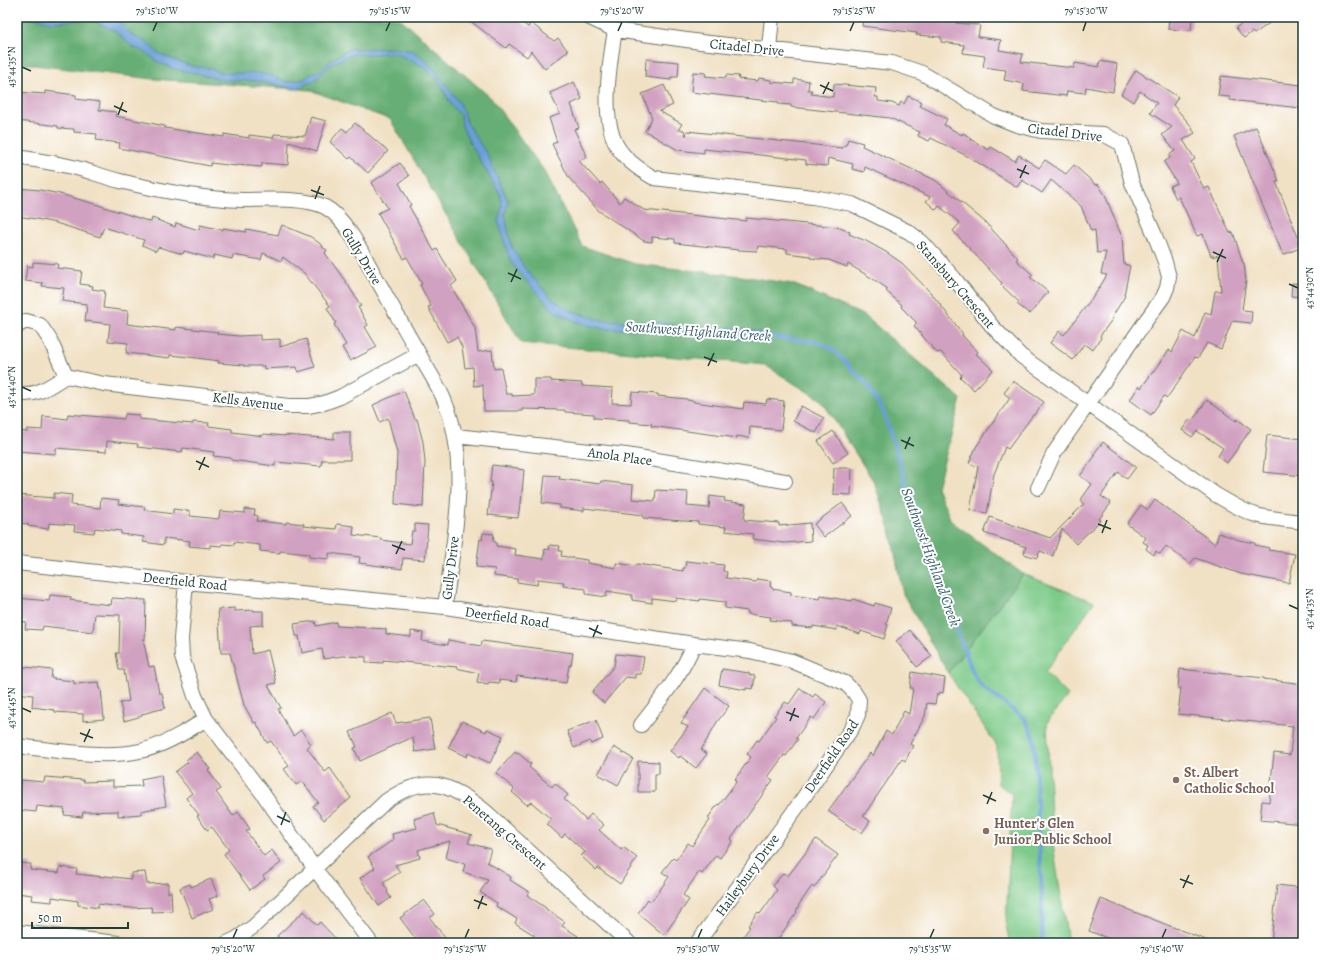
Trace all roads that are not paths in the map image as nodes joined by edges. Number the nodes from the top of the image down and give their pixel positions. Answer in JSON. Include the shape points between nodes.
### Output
{"nodes":[{"id":1,"x":588,"y":17,"type":"edge"},
{"id":2,"x":772,"y":17,"type":"edge"},
{"id":3,"x":615,"y":30,"type":"junction"},
{"id":4,"x":769,"y":49,"type":"junction"},
{"id":5,"x":17,"y":157,"type":"edge"},
{"id":6,"x":17,"y":326,"type":"edge"},
{"id":7,"x":418,"y":354,"type":"junction"},
{"id":8,"x":66,"y":376,"type":"junction"},
{"id":9,"x":17,"y":393,"type":"edge"},
{"id":10,"x":1089,"y":403,"type":"junction"},
{"id":11,"x":456,"y":436,"type":"junction"},
{"id":12,"x":785,"y":481,"type":"dead end"},
{"id":13,"x":1038,"y":488,"type":"dead end"},
{"id":14,"x":1303,"y":522,"type":"edge"},
{"id":15,"x":17,"y":563,"type":"edge"},
{"id":16,"x":186,"y":582,"type":"junction"},
{"id":17,"x":445,"y":607,"type":"junction"},
{"id":18,"x":694,"y":644,"type":"junction"},
{"id":19,"x":206,"y":719,"type":"junction"},
{"id":20,"x":641,"y":724,"type":"dead end"},
{"id":21,"x":17,"y":746,"type":"edge"},
{"id":22,"x":797,"y":806,"type":"joint"},
{"id":23,"x":315,"y":869,"type":"junction"},
{"id":24,"x":17,"y":932,"type":"edge"},
{"id":25,"x":118,"y":943,"type":"edge"},
{"id":26,"x":227,"y":943,"type":"edge"},
{"id":27,"x":371,"y":943,"type":"edge"},
{"id":28,"x":629,"y":943,"type":"edge"},
{"id":29,"x":697,"y":943,"type":"edge"}],
"edges":[{"from":1,"to":3,"type":"street","name":"Citadel Drive"},
{"from":2,"to":4,"type":"street"},
{"from":3,"to":4,"type":"street","name":"Citadel Drive"},
{"from":3,"to":10,"type":"street","name":"Stansbury Crescent","via":[[608,90],[609,122],[617,146],[641,171],[654,178],[852,204],[886,220],[922,242],[1020,356]]},
{"from":4,"to":10,"type":"street","name":"Citadel Drive","via":[[892,63],[922,73],[994,116],[1017,125],[1040,131],[1103,134],[1122,144],[1132,183],[1154,233],[1169,277],[1163,297]]},
{"from":5,"to":7,"type":"street","name":"Gully Drive","via":[[49,162],[131,184],[191,196],[302,201],[325,207],[341,220],[354,238]]},
{"from":6,"to":8,"type":"street","via":[[26,321],[40,325],[50,340]]},
{"from":7,"to":8,"type":"street","name":"Kells Avenue","via":[[340,397],[309,406],[288,406],[104,384]]},
{"from":7,"to":11,"type":"street","name":"Gully Drive","via":[[446,402]]},
{"from":8,"to":9,"type":"street","via":[[34,394]]},
{"from":10,"to":13,"type":"street","name":"Citadel Drive","via":[[1054,453]]},
{"from":10,"to":14,"type":"street","name":"Stansbury Crescent","via":[[1216,495],[1238,508],[1255,515]]},
{"from":11,"to":12,"type":"street","name":"Anola Place","via":[[626,455]]},
{"from":11,"to":17,"type":"street","name":"Gully Drive","via":[[458,495]]},
{"from":15,"to":16,"type":"street","name":"Deerfield Road"},
{"from":16,"to":17,"type":"street","name":"Deerfield Road"},
{"from":16,"to":19,"type":"street","via":[[182,657],[194,696]]},
{"from":17,"to":18,"type":"street","name":"Deerfield Road"},
{"from":18,"to":20,"type":"street","via":[[680,673]]},
{"from":18,"to":22,"type":"street","name":"Deerfield Road","via":[[750,651],[792,661],[845,683],[854,692],[859,700],[858,715],[852,728]]},
{"from":19,"to":21,"type":"street","via":[[168,740],[140,751],[104,755]]},
{"from":19,"to":23,"type":"street","via":[[263,794]]},
{"from":22,"to":29,"type":"street","name":"Haileybury Drive"},
{"from":23,"to":26,"type":"street","name":"Penetang Crescent","via":[[252,927]]},
{"from":23,"to":27,"type":"street"},
{"from":23,"to":28,"type":"street","name":"Penetang Crescent","via":[[398,792],[420,785],[439,785],[452,789],[485,811]]},
{"from":24,"to":25,"type":"street"}]}
